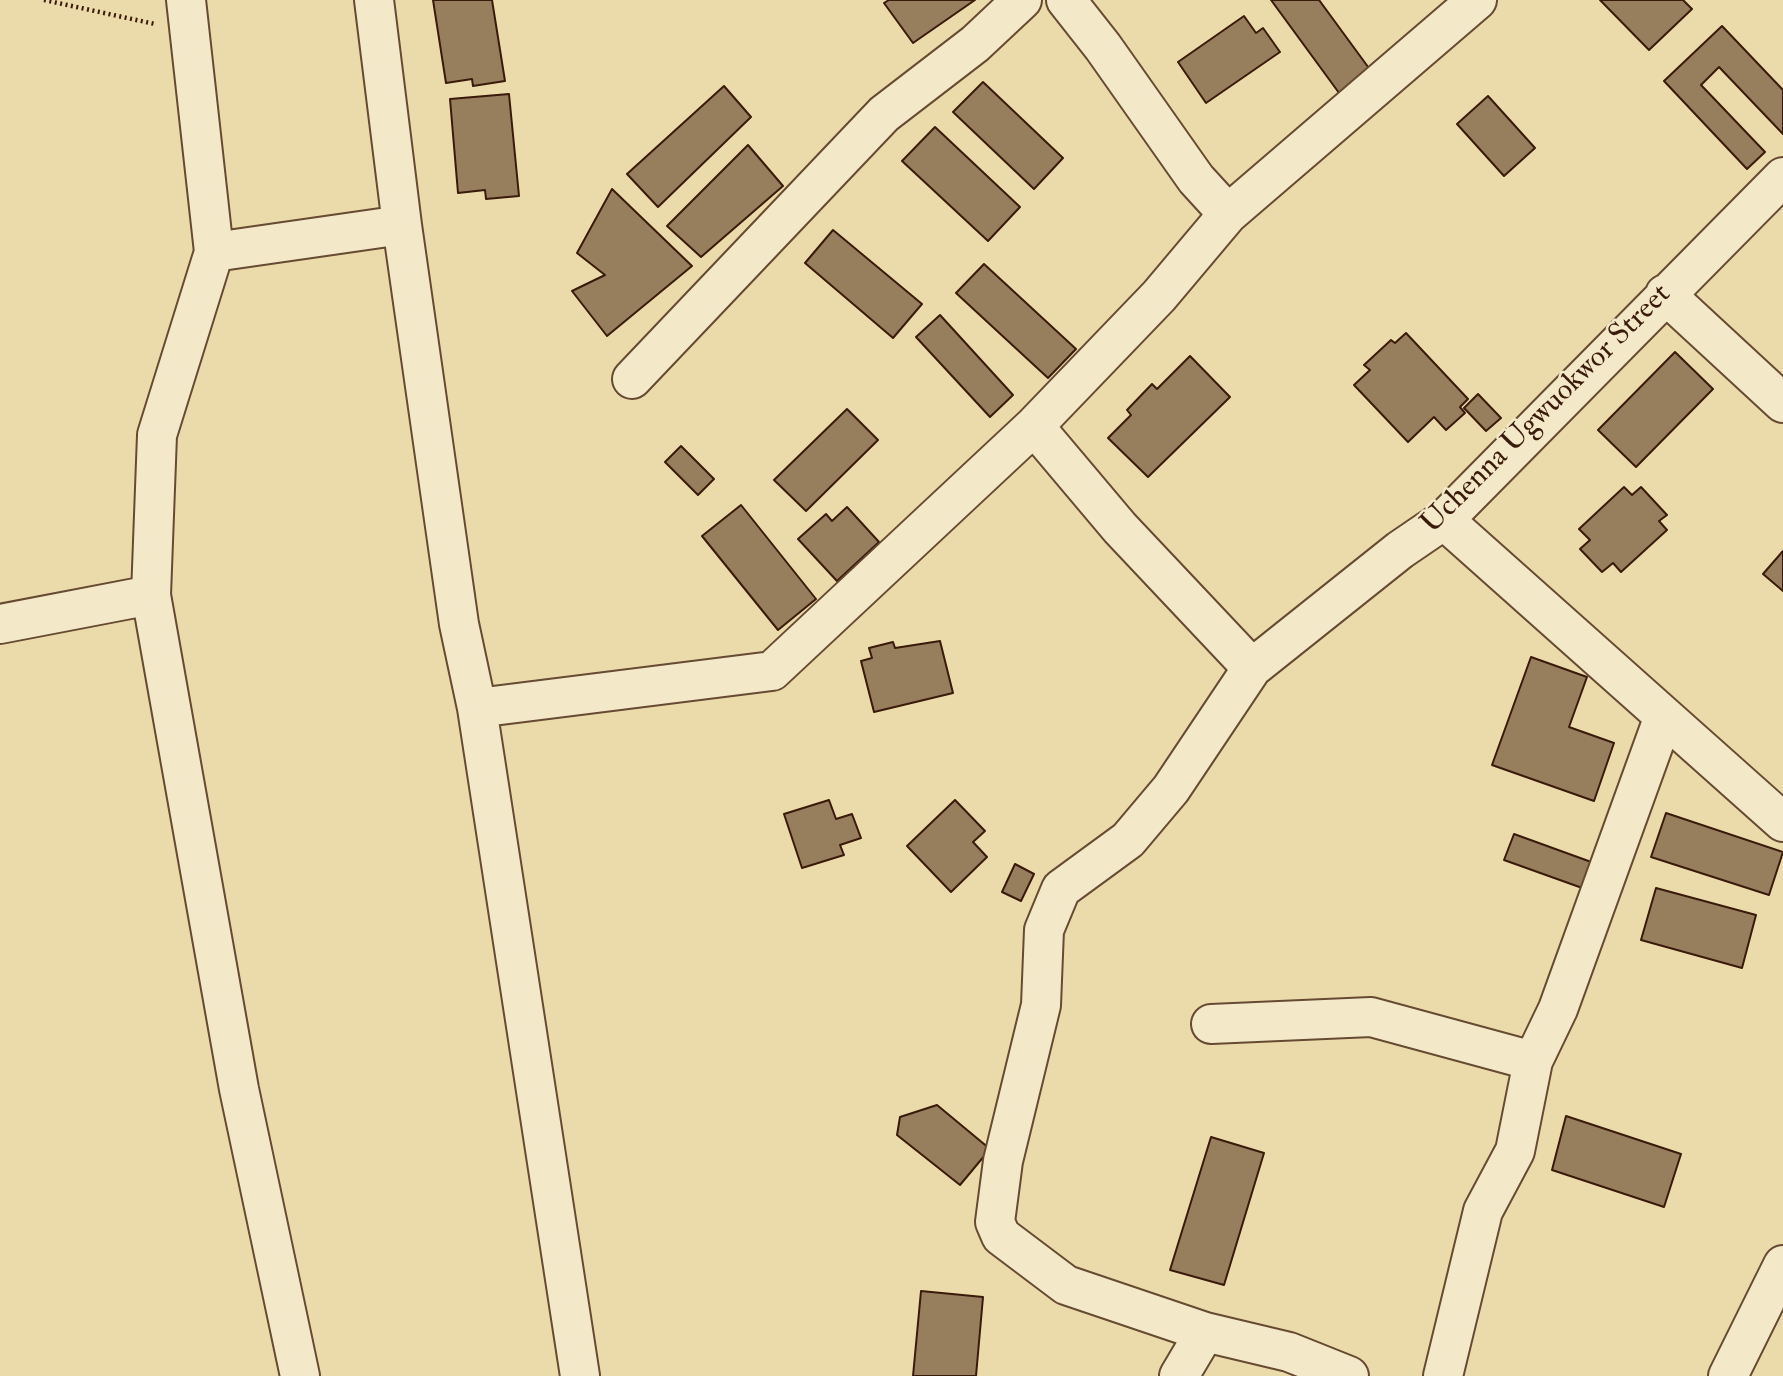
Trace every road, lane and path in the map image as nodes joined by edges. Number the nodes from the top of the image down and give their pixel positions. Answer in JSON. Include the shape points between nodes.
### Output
{"nodes":[{"id":1,"x":44,"y":0,"type":"edge"},
{"id":2,"x":374,"y":0,"type":"edge"},
{"id":3,"x":1022,"y":0,"type":"edge"},
{"id":4,"x":1066,"y":0,"type":"edge"},
{"id":5,"x":1472,"y":2,"type":"edge"},
{"id":6,"x":188,"y":16,"type":"edge"},
{"id":7,"x":1783,"y":177,"type":"edge"},
{"id":8,"x":1228,"y":214,"type":"junction"},
{"id":9,"x":402,"y":225,"type":"junction"},
{"id":10,"x":214,"y":252,"type":"junction"},
{"id":11,"x":1665,"y":294,"type":"junction"},
{"id":12,"x":632,"y":379,"type":"dead end"},
{"id":13,"x":1783,"y":403,"type":"edge"},
{"id":14,"x":1034,"y":426,"type":"junction"},
{"id":15,"x":1444,"y":520,"type":"junction"},
{"id":16,"x":151,"y":595,"type":"junction"},
{"id":17,"x":0,"y":624,"type":"edge"},
{"id":18,"x":1252,"y":668,"type":"junction"},
{"id":19,"x":477,"y":708,"type":"junction"},
{"id":20,"x":1664,"y":716,"type":"junction"},
{"id":21,"x":1783,"y":822,"type":"edge"},
{"id":22,"x":1211,"y":1024,"type":"dead end"},
{"id":23,"x":1533,"y":1061,"type":"junction"},
{"id":24,"x":1783,"y":1265,"type":"edge"},
{"id":25,"x":1205,"y":1332,"type":"junction"},
{"id":26,"x":300,"y":1376,"type":"edge"},
{"id":27,"x":580,"y":1376,"type":"edge"},
{"id":28,"x":1179,"y":1376,"type":"edge"},
{"id":29,"x":1349,"y":1376,"type":"edge"},
{"id":30,"x":1443,"y":1376,"type":"edge"},
{"id":31,"x":1728,"y":1376,"type":"edge"}],
"edges":[{"from":1,"to":6,"type":"path"},
{"from":2,"to":9,"type":"street"},
{"from":3,"to":12,"type":"street","via":[[975,44],[884,114]]},
{"from":4,"to":8,"type":"street","via":[[1196,179]]},
{"from":5,"to":8,"type":"street"},
{"from":6,"to":10,"type":"street"},
{"from":7,"to":11,"type":"street","name":"Uchenna Ugwuokwor Street"},
{"from":8,"to":14,"type":"street","via":[[1159,296]]},
{"from":9,"to":10,"type":"street"},
{"from":9,"to":19,"type":"street","via":[[459,624]]},
{"from":10,"to":16,"type":"street","via":[[157,435]]},
{"from":11,"to":13,"type":"street"},
{"from":11,"to":15,"type":"street","name":"Uchenna Ugwuokwor Street"},
{"from":14,"to":18,"type":"street","via":[[1120,528]]},
{"from":14,"to":19,"type":"street","via":[[772,671]]},
{"from":15,"to":18,"type":"street","name":"Uchenna Ugwuokwor Street"},
{"from":15,"to":20,"type":"street"},
{"from":16,"to":17,"type":"street"},
{"from":16,"to":26,"type":"street","via":[[239,1089]]},
{"from":18,"to":25,"type":"street","name":"Uchenna Ugwuokwor Street","via":[[1171,789],[1128,840],[1061,889],[1044,930],[1041,1005],[1003,1161],[995,1222],[1001,1236],[1066,1285]]},
{"from":19,"to":27,"type":"street"},
{"from":20,"to":21,"type":"street"},
{"from":20,"to":23,"type":"street","via":[[1558,1009]]},
{"from":22,"to":23,"type":"street","via":[[1371,1017]]},
{"from":23,"to":30,"type":"street","via":[[1515,1150],[1483,1211]]},
{"from":24,"to":31,"type":"street"},
{"from":25,"to":28,"type":"street"},
{"from":25,"to":29,"type":"street","name":"Uchenna Ugwuokwor Street","via":[[1289,1352]]}]}
